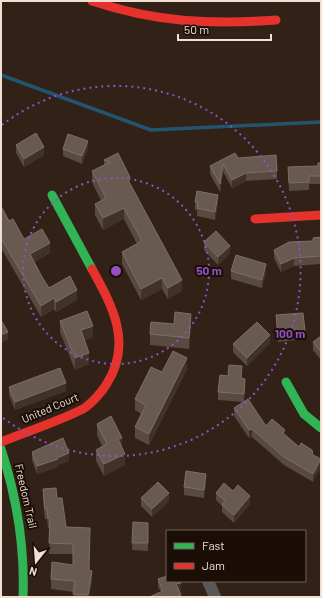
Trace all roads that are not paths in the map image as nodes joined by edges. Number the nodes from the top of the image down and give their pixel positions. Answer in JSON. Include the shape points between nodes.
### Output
{"nodes":[{"id":1,"x":92,"y":1,"type":"edge"},
{"id":2,"x":276,"y":20,"type":"dead end"},
{"id":3,"x":52,"y":195,"type":"dead end"},
{"id":4,"x":321,"y":215,"type":"edge"},
{"id":5,"x":255,"y":219,"type":"dead end"},
{"id":6,"x":286,"y":382,"type":"dead end"},
{"id":7,"x":321,"y":428,"type":"edge"},
{"id":8,"x":1,"y":442,"type":"edge"},
{"id":9,"x":1,"y":449,"type":"edge"},
{"id":10,"x":208,"y":582,"type":"edge"},
{"id":11,"x":23,"y":597,"type":"edge"},
{"id":12,"x":215,"y":597,"type":"edge"}],
"edges":[{"from":1,"to":2,"type":"street","via":[[154,19],[182,22],[211,24]]},
{"from":3,"to":8,"type":"street","name":"United Court","via":[[110,300],[120,331],[120,354],[108,384],[84,408]]},
{"from":4,"to":5,"type":"street"},
{"from":6,"to":7,"type":"street","via":[[304,414]]},
{"from":9,"to":11,"type":"street","name":"Freedom Trail","via":[[21,521],[25,562]]},
{"from":10,"to":12,"type":"street"}]}
